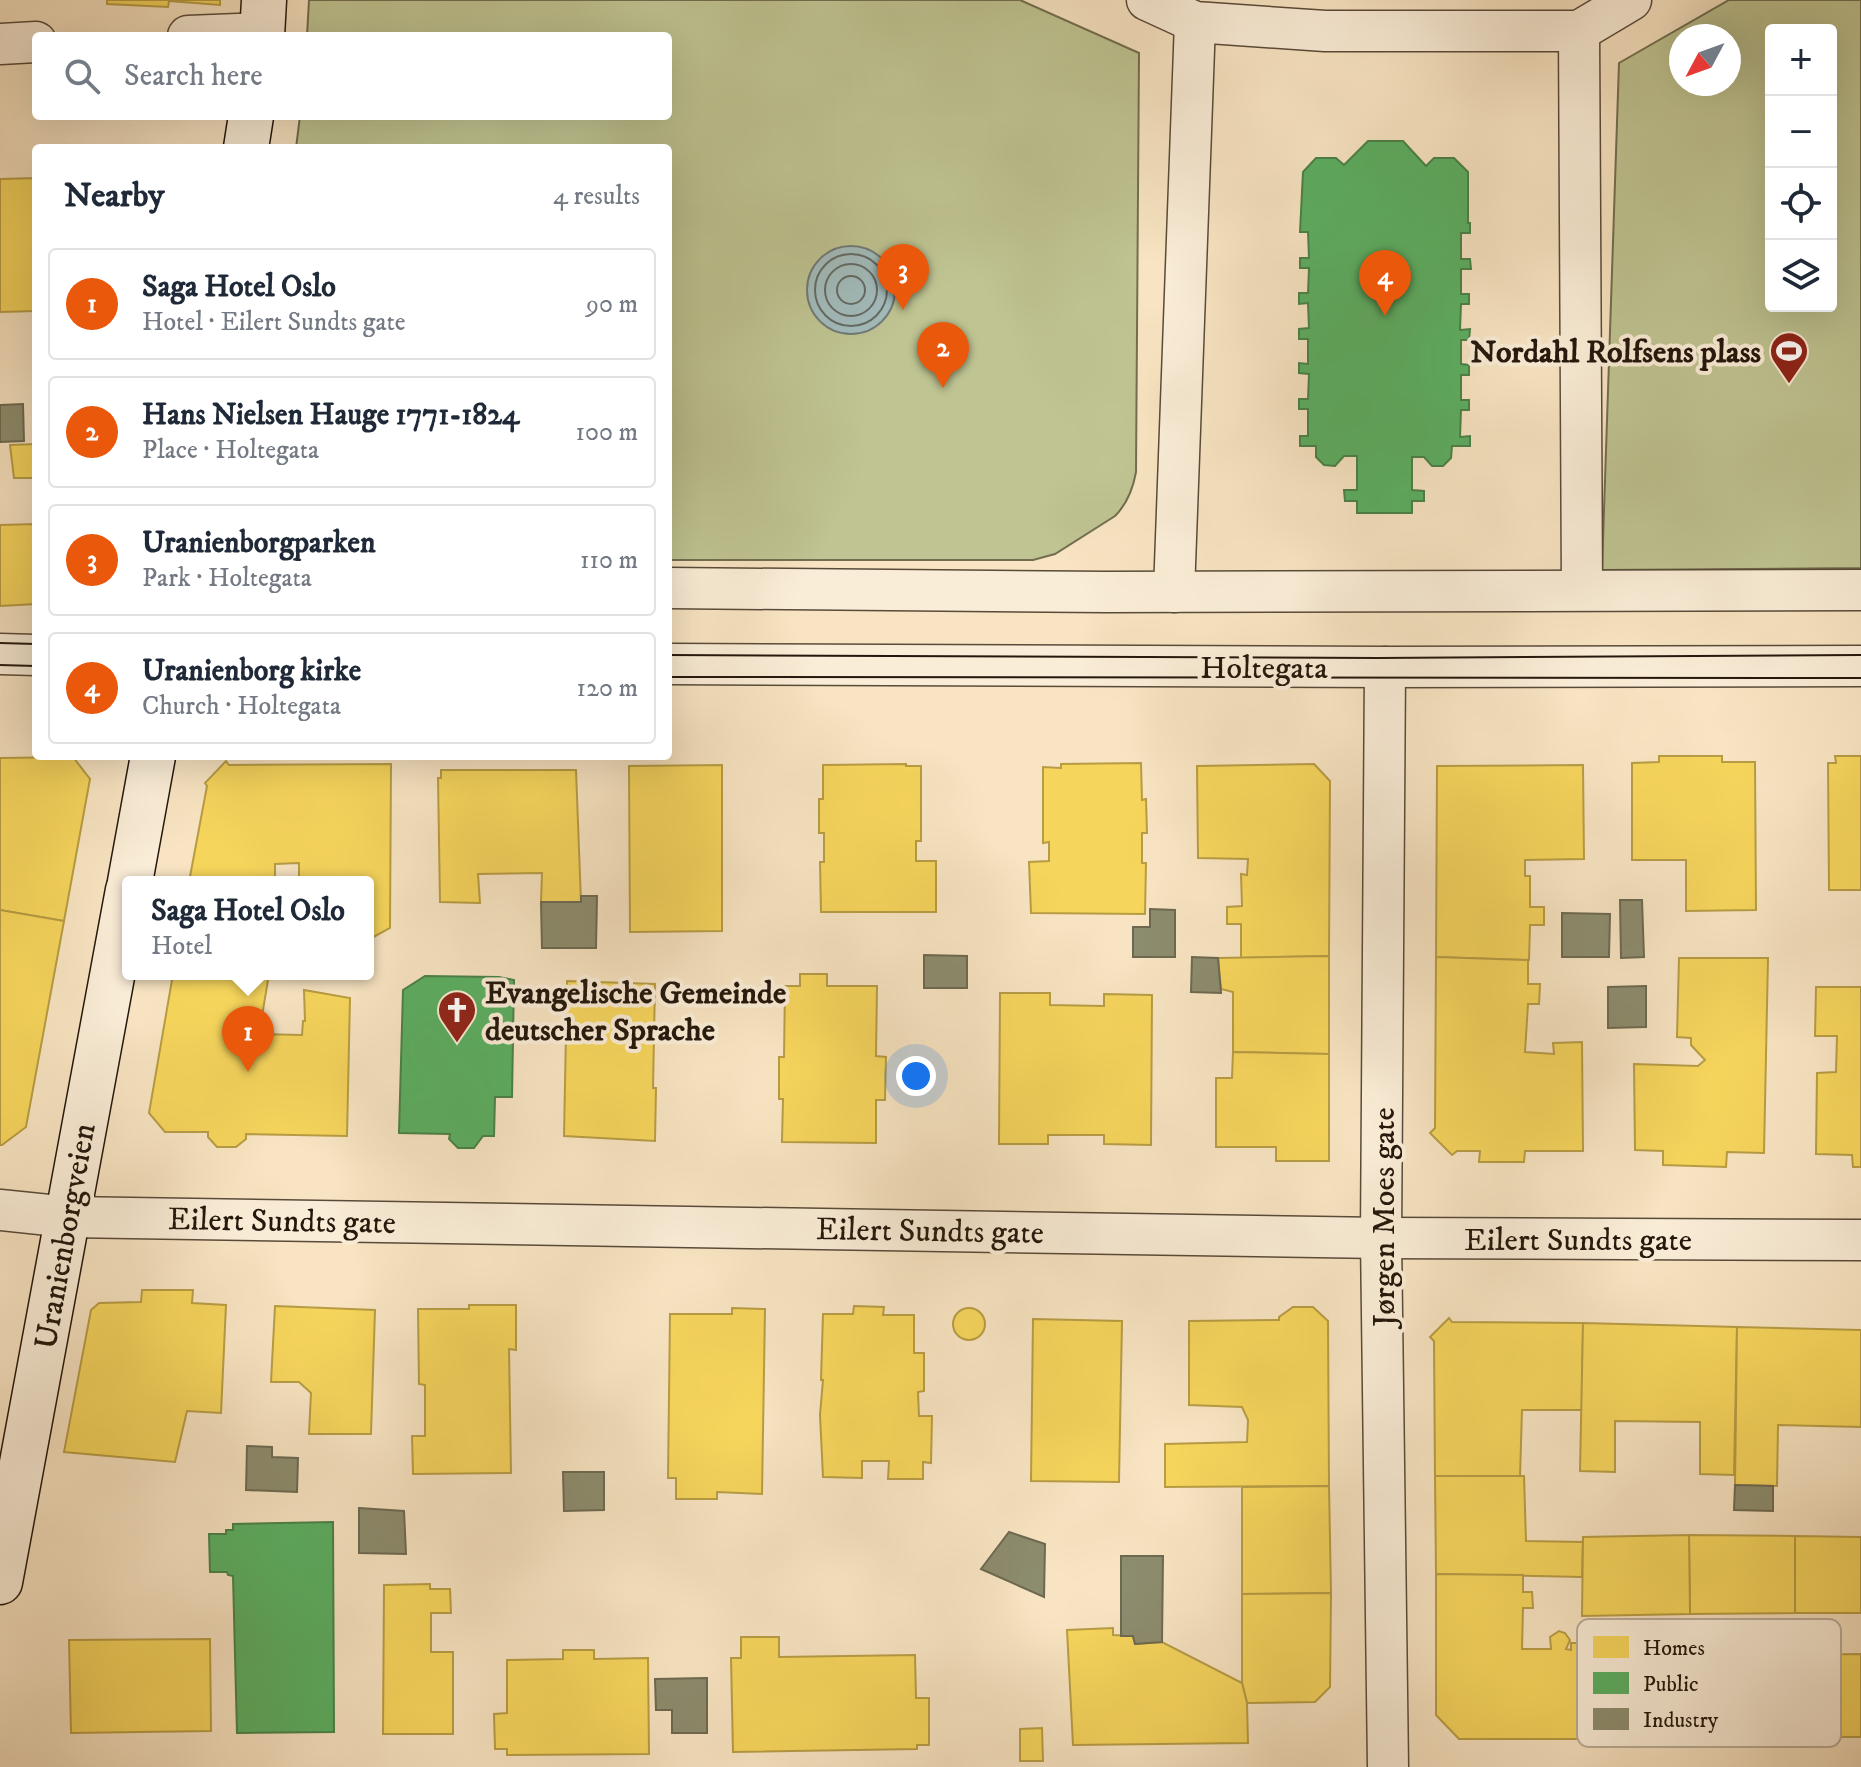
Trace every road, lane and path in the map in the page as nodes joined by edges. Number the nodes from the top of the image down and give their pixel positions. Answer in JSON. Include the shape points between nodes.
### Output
{"nodes":[{"id":1,"x":1147,"y":0,"type":"edge"},
{"id":2,"x":1631,"y":0,"type":"edge"},
{"id":3,"x":1195,"y":22,"type":"junction"},
{"id":4,"x":263,"y":23,"type":"edge"},
{"id":5,"x":1579,"y":31,"type":"junction"},
{"id":6,"x":211,"y":32,"type":"edge"},
{"id":7,"x":32,"y":42,"type":"edge"},
{"id":8,"x":0,"y":44,"type":"edge"},
{"id":9,"x":250,"y":120,"type":"edge"},
{"id":10,"x":247,"y":144,"type":"edge"},
{"id":11,"x":672,"y":588,"type":"edge"},
{"id":12,"x":1582,"y":589,"type":"junction"},
{"id":13,"x":1861,"y":590,"type":"edge"},
{"id":14,"x":1174,"y":592,"type":"junction"},
{"id":15,"x":0,"y":654,"type":"edge"},
{"id":16,"x":32,"y":655,"type":"edge"},
{"id":17,"x":672,"y":664,"type":"edge"},
{"id":18,"x":1861,"y":666,"type":"edge"},
{"id":19,"x":1385,"y":667,"type":"junction"},
{"id":20,"x":152,"y":760,"type":"edge"},
{"id":21,"x":131,"y":876,"type":"edge"},
{"id":22,"x":122,"y":923,"type":"edge"},
{"id":23,"x":0,"y":1210,"type":"edge"},
{"id":24,"x":68,"y":1217,"type":"junction"},
{"id":25,"x":1381,"y":1238,"type":"junction"},
{"id":26,"x":1861,"y":1240,"type":"edge"},
{"id":27,"x":0,"y":1582,"type":"edge"},
{"id":28,"x":1388,"y":1767,"type":"edge"}],
"edges":[{"from":1,"to":3,"type":"street"},
{"from":2,"to":5,"type":"street"},
{"from":3,"to":5,"type":"street","via":[[1298,31]]},
{"from":3,"to":14,"type":"street"},
{"from":4,"to":6,"type":"street"},
{"from":5,"to":12,"type":"street"},
{"from":7,"to":8,"type":"street"},
{"from":9,"to":10,"type":"street"},
{"from":11,"to":14,"type":"street"},
{"from":12,"to":13,"type":"street"},
{"from":12,"to":14,"type":"street"},
{"from":15,"to":16,"type":"street"},
{"from":17,"to":19,"type":"street","name":"Holtegata"},
{"from":18,"to":19,"type":"street","name":"Holtegata"},
{"from":19,"to":25,"type":"street","name":"Jørgen Moes gate"},
{"from":20,"to":21,"type":"street"},
{"from":22,"to":24,"type":"street","name":"Uranienborgveien"},
{"from":23,"to":24,"type":"street","name":"Eilert Sundts gate"},
{"from":24,"to":25,"type":"street","name":"Eilert Sundts gate"},
{"from":24,"to":27,"type":"street","name":"Uranienborgveien"},
{"from":25,"to":26,"type":"street","name":"Eilert Sundts gate"},
{"from":25,"to":28,"type":"street","name":"Jørgen Moes gate"}]}
